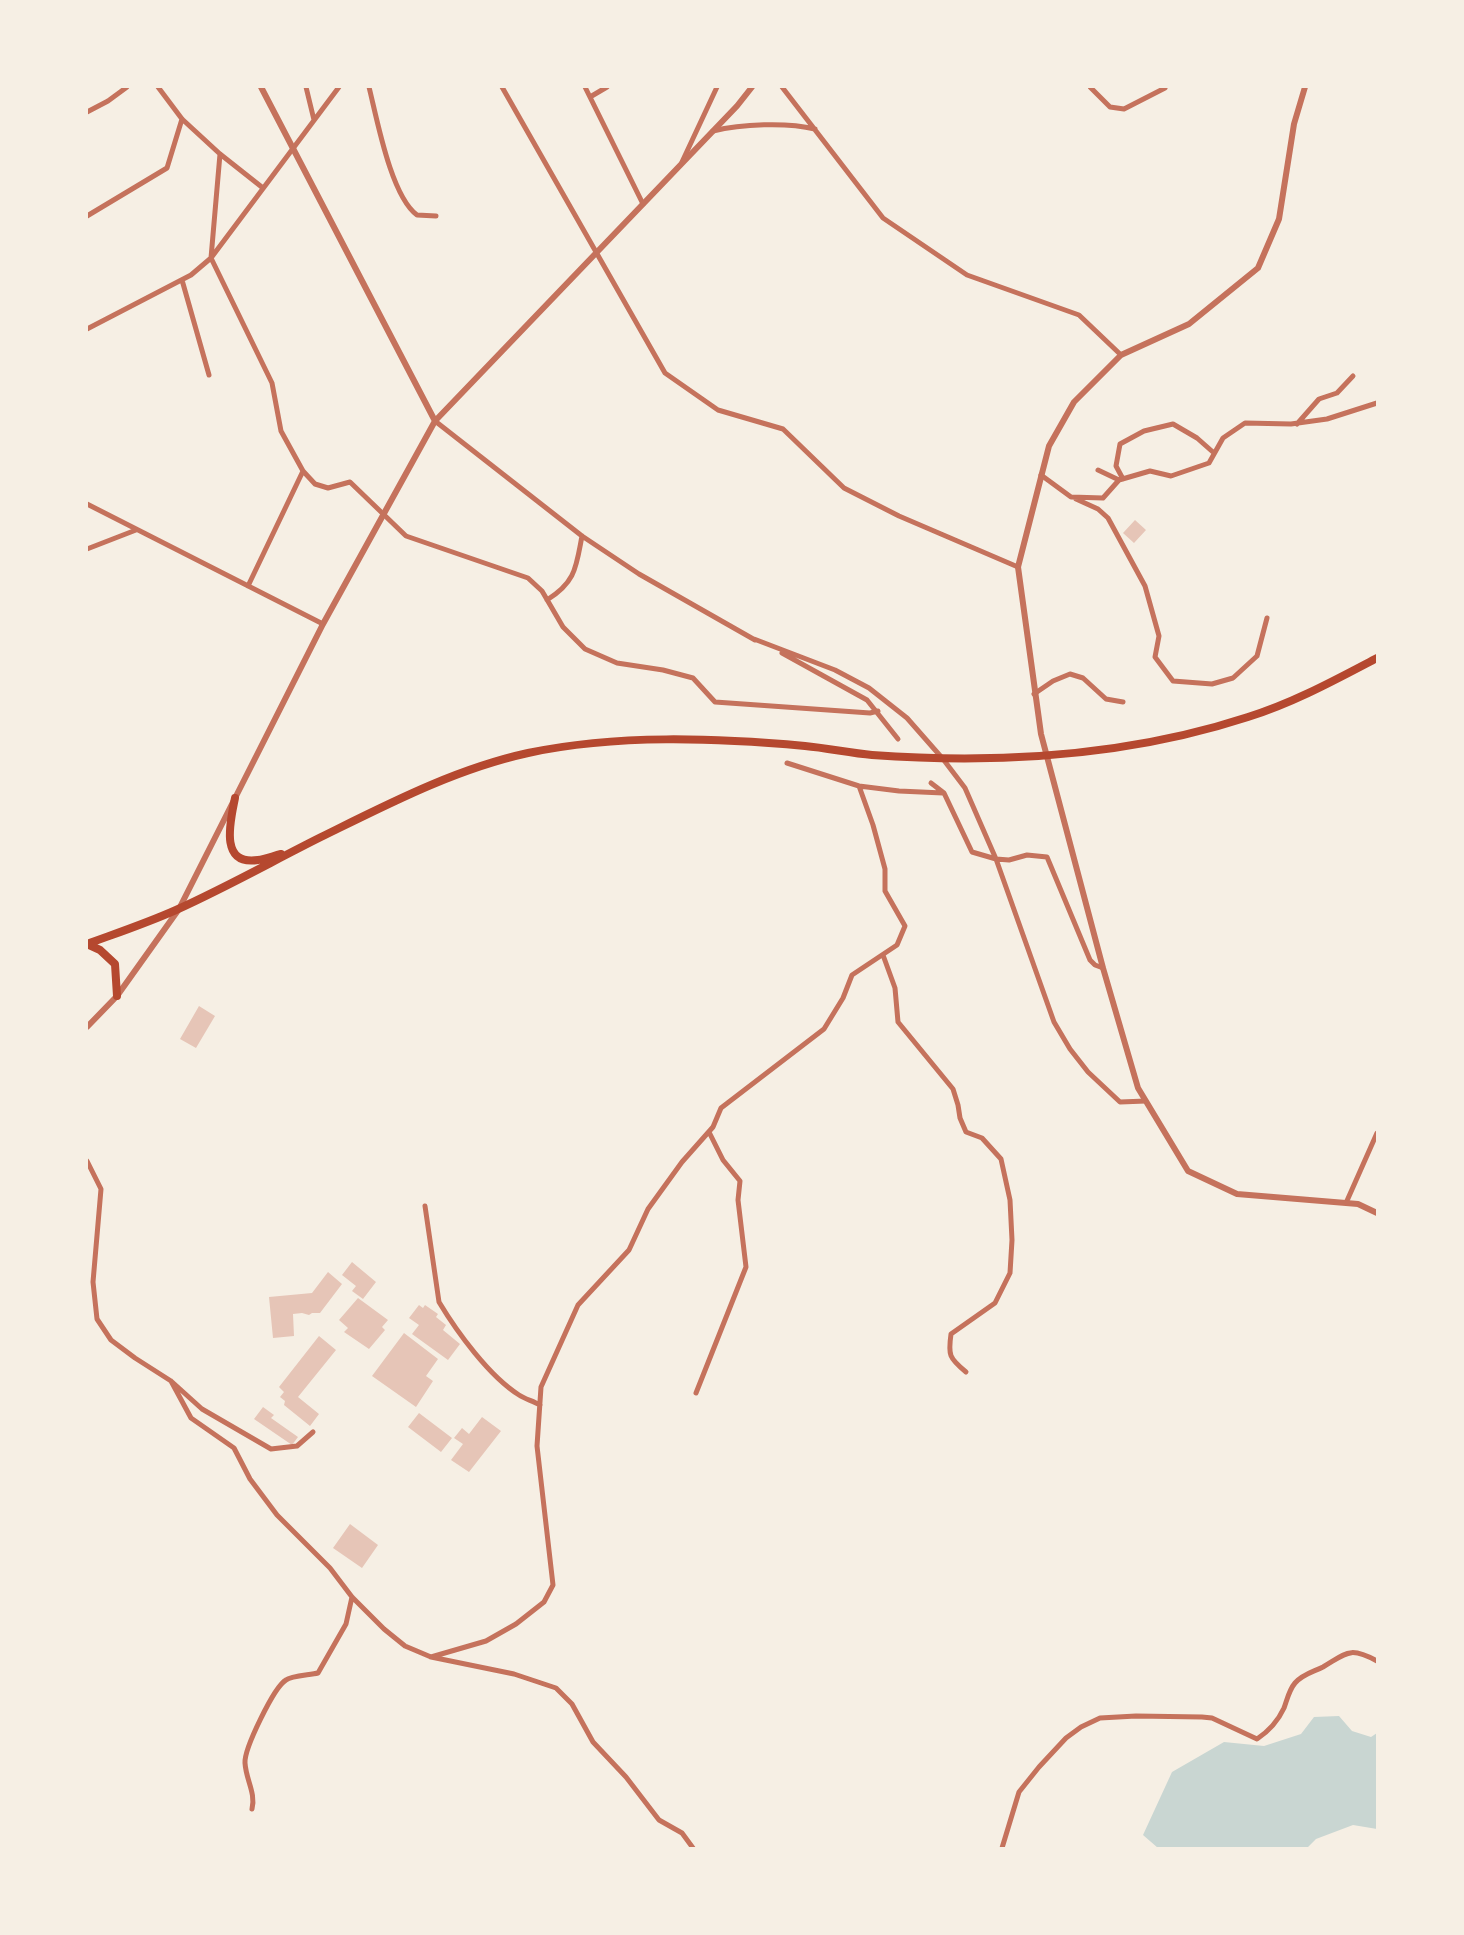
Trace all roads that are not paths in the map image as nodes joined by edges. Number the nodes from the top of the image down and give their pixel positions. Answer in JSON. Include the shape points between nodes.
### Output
{"nodes":[{"id":1,"x":128,"y":87,"type":"edge"},
{"id":2,"x":158,"y":87,"type":"edge"},
{"id":3,"x":261,"y":87,"type":"edge"},
{"id":4,"x":306,"y":87,"type":"edge"},
{"id":5,"x":339,"y":87,"type":"edge"},
{"id":6,"x":369,"y":87,"type":"edge"},
{"id":7,"x":502,"y":87,"type":"edge"},
{"id":8,"x":585,"y":87,"type":"edge"},
{"id":9,"x":607,"y":87,"type":"edge"},
{"id":10,"x":717,"y":87,"type":"edge"},
{"id":11,"x":752,"y":87,"type":"edge"},
{"id":12,"x":782,"y":87,"type":"edge"},
{"id":13,"x":1090,"y":87,"type":"edge"},
{"id":14,"x":1305,"y":87,"type":"edge"},
{"id":15,"x":1165,"y":88,"type":"edge"},
{"id":16,"x":590,"y":98,"type":"junction"},
{"id":17,"x":87,"y":112,"type":"edge"},
{"id":18,"x":183,"y":119,"type":"junction"},
{"id":19,"x":314,"y":120,"type":"junction"},
{"id":20,"x":815,"y":129,"type":"junction"},
{"id":21,"x":711,"y":132,"type":"junction"},
{"id":22,"x":293,"y":147,"type":"junction"},
{"id":23,"x":220,"y":154,"type":"junction"},
{"id":24,"x":682,"y":162,"type":"junction"},
{"id":25,"x":262,"y":188,"type":"junction"},
{"id":26,"x":643,"y":204,"type":"junction"},
{"id":27,"x":87,"y":216,"type":"edge"},
{"id":28,"x":436,"y":216,"type":"dead end"},
{"id":29,"x":597,"y":252,"type":"junction"},
{"id":30,"x":211,"y":258,"type":"junction"},
{"id":31,"x":182,"y":280,"type":"junction"},
{"id":32,"x":87,"y":329,"type":"edge"},
{"id":33,"x":1121,"y":355,"type":"junction"},
{"id":34,"x":209,"y":375,"type":"dead end"},
{"id":35,"x":1353,"y":375,"type":"dead end"},
{"id":36,"x":1377,"y":403,"type":"edge"},
{"id":37,"x":435,"y":421,"type":"junction"},
{"id":38,"x":1297,"y":423,"type":"junction"},
{"id":39,"x":1214,"y":453,"type":"junction"},
{"id":40,"x":1098,"y":470,"type":"dead end"},
{"id":41,"x":303,"y":471,"type":"junction"},
{"id":42,"x":1041,"y":475,"type":"junction"},
{"id":43,"x":1121,"y":479,"type":"junction"},
{"id":44,"x":1071,"y":497,"type":"junction"},
{"id":45,"x":87,"y":504,"type":"edge"},
{"id":46,"x":383,"y":515,"type":"junction"},
{"id":47,"x":136,"y":530,"type":"junction"},
{"id":48,"x":582,"y":536,"type":"junction"},
{"id":49,"x":87,"y":549,"type":"edge"},
{"id":50,"x":1018,"y":567,"type":"junction"},
{"id":51,"x":248,"y":586,"type":"junction"},
{"id":52,"x":547,"y":600,"type":"junction"},
{"id":53,"x":1267,"y":618,"type":"dead end"},
{"id":54,"x":323,"y":624,"type":"junction"},
{"id":55,"x":754,"y":639,"type":"junction"},
{"id":56,"x":1377,"y":658,"type":"edge"},
{"id":57,"x":1034,"y":694,"type":"junction"},
{"id":58,"x":1123,"y":702,"type":"dead end"},
{"id":59,"x":878,"y":711,"type":"junction"},
{"id":60,"x":898,"y":739,"type":"dead end"},
{"id":61,"x":943,"y":759,"type":"junction"},
{"id":62,"x":787,"y":763,"type":"dead end"},
{"id":63,"x":932,"y":783,"type":"dead end"},
{"id":64,"x":859,"y":786,"type":"junction"},
{"id":65,"x":945,"y":793,"type":"junction"},
{"id":66,"x":235,"y":798,"type":"junction"},
{"id":67,"x":299,"y":849,"type":"junction"},
{"id":68,"x":996,"y":859,"type":"junction"},
{"id":69,"x":179,"y":909,"type":"junction"},
{"id":70,"x":87,"y":944,"type":"edge"},
{"id":71,"x":883,"y":955,"type":"junction"},
{"id":72,"x":1103,"y":968,"type":"junction"},
{"id":73,"x":117,"y":996,"type":"junction"},
{"id":74,"x":87,"y":1027,"type":"edge"},
{"id":75,"x":1146,"y":1101,"type":"junction"},
{"id":76,"x":709,"y":1132,"type":"junction"},
{"id":77,"x":1377,"y":1133,"type":"edge"},
{"id":78,"x":87,"y":1161,"type":"edge"},
{"id":79,"x":1346,"y":1203,"type":"junction"},
{"id":80,"x":424,"y":1206,"type":"dead end"},
{"id":81,"x":1377,"y":1213,"type":"edge"},
{"id":82,"x":87,"y":1258,"type":"edge"},
{"id":83,"x":95,"y":1261,"type":"junction"},
{"id":84,"x":966,"y":1372,"type":"dead end"},
{"id":85,"x":171,"y":1381,"type":"junction"},
{"id":86,"x":696,"y":1393,"type":"dead end"},
{"id":87,"x":540,"y":1405,"type":"junction"},
{"id":88,"x":313,"y":1432,"type":"dead end"},
{"id":89,"x":352,"y":1598,"type":"junction"},
{"id":90,"x":431,"y":1657,"type":"junction"},
{"id":91,"x":1377,"y":1661,"type":"edge"},
{"id":92,"x":252,"y":1809,"type":"dead end"},
{"id":93,"x":693,"y":1848,"type":"edge"},
{"id":94,"x":1002,"y":1848,"type":"edge"}],
"edges":[{"from":1,"to":17,"type":"street"},
{"from":2,"to":18,"type":"street"},
{"from":3,"to":22,"type":"street"},
{"from":4,"to":19,"type":"street"},
{"from":5,"to":19,"type":"street"},
{"from":6,"to":28,"type":"street","via":[[389,161],[406,204],[417,215]]},
{"from":7,"to":29,"type":"street"},
{"from":8,"to":16,"type":"street"},
{"from":9,"to":16,"type":"street"},
{"from":10,"to":24,"type":"street"},
{"from":11,"to":21,"type":"street"},
{"from":12,"to":20,"type":"street"},
{"from":13,"to":15,"type":"street","via":[[1110,107],[1124,109]]},
{"from":14,"to":33,"type":"street","via":[[1294,124],[1279,219],[1258,268],[1189,324]]},
{"from":16,"to":26,"type":"street"},
{"from":18,"to":23,"type":"street"},
{"from":18,"to":27,"type":"street","via":[[167,168]]},
{"from":19,"to":22,"type":"street"},
{"from":20,"to":21,"type":"street","via":[[735,126]]},
{"from":20,"to":33,"type":"street","via":[[883,218],[967,275],[1079,315]]},
{"from":21,"to":24,"type":"street"},
{"from":22,"to":25,"type":"street"},
{"from":22,"to":37,"type":"street"},
{"from":23,"to":25,"type":"street"},
{"from":23,"to":30,"type":"street"},
{"from":24,"to":26,"type":"street"},
{"from":25,"to":30,"type":"street"},
{"from":26,"to":29,"type":"street"},
{"from":29,"to":37,"type":"street"},
{"from":29,"to":50,"type":"street","via":[[665,373],[718,410],[783,429],[844,488]]},
{"from":30,"to":31,"type":"street"},
{"from":30,"to":41,"type":"street","via":[[272,383],[281,431]]},
{"from":31,"to":32,"type":"street"},
{"from":31,"to":34,"type":"street"},
{"from":33,"to":42,"type":"street","via":[[1074,402],[1048,446]]},
{"from":35,"to":38,"type":"street","via":[[1337,393],[1319,399]]},
{"from":36,"to":38,"type":"street","via":[[1327,419]]},
{"from":37,"to":46,"type":"street"},
{"from":37,"to":48,"type":"street"},
{"from":38,"to":39,"type":"street","via":[[1245,423],[1223,438]]},
{"from":39,"to":43,"type":"street","via":[[1209,463],[1170,476],[1150,471]]},
{"from":39,"to":43,"type":"street","via":[[1173,424],[1144,431],[1120,444],[1116,466]]},
{"from":40,"to":43,"type":"street"},
{"from":41,"to":46,"type":"street","via":[[315,484],[328,488],[350,482]]},
{"from":41,"to":51,"type":"street"},
{"from":42,"to":44,"type":"street"},
{"from":42,"to":50,"type":"street"},
{"from":43,"to":44,"type":"street","via":[[1102,498]]},
{"from":44,"to":53,"type":"street","via":[[1098,509],[1108,519],[1132,562],[1145,586],[1159,636],[1155,657],[1173,681],[1212,684],[1233,678],[1257,656]]},
{"from":45,"to":47,"type":"street"},
{"from":46,"to":52,"type":"street","via":[[406,536],[528,578]]},
{"from":46,"to":54,"type":"street"},
{"from":47,"to":49,"type":"street"},
{"from":47,"to":51,"type":"street"},
{"from":48,"to":52,"type":"street","via":[[575,573],[561,592]]},
{"from":48,"to":55,"type":"street","via":[[639,574]]},
{"from":50,"to":57,"type":"street"},
{"from":51,"to":54,"type":"street"},
{"from":52,"to":59,"type":"street","via":[[563,627],[585,649],[617,663],[693,678],[715,702]]},
{"from":54,"to":66,"type":"street"},
{"from":55,"to":59,"type":"street","via":[[867,699]]},
{"from":55,"to":61,"type":"street","via":[[835,670],[869,688],[907,718]]},
{"from":56,"to":61,"type":"main road","via":[[1322,687],[1249,717],[1181,735],[1072,754]]},
{"from":57,"to":58,"type":"street","via":[[1070,674],[1083,678],[1106,699]]},
{"from":57,"to":72,"type":"street","via":[[1058,802]]},
{"from":59,"to":60,"type":"street"},
{"from":61,"to":67,"type":"main road","via":[[667,739],[600,743],[529,753],[470,770],[404,795]]},
{"from":61,"to":68,"type":"street","via":[[965,788]]},
{"from":62,"to":64,"type":"street"},
{"from":63,"to":65,"type":"street"},
{"from":64,"to":65,"type":"street"},
{"from":64,"to":71,"type":"street","via":[[885,869],[885,891],[905,926],[897,945]]},
{"from":65,"to":68,"type":"street","via":[[972,852]]},
{"from":66,"to":67,"type":"main road","via":[[229,833],[236,855],[256,860]]},
{"from":66,"to":69,"type":"street"},
{"from":67,"to":69,"type":"main road"},
{"from":68,"to":72,"type":"street","via":[[1047,857],[1090,960]]},
{"from":68,"to":75,"type":"street","via":[[1054,1022],[1070,1049],[1120,1102]]},
{"from":69,"to":70,"type":"main road"},
{"from":69,"to":73,"type":"street"},
{"from":70,"to":73,"type":"main road","via":[[115,964]]},
{"from":71,"to":76,"type":"street","via":[[852,975],[824,1029],[721,1108]]},
{"from":71,"to":84,"type":"street","via":[[895,988],[898,1022],[953,1089],[966,1132],[982,1138],[1001,1159],[1010,1200],[1010,1273],[995,1303],[951,1334],[952,1361]]},
{"from":72,"to":75,"type":"street","via":[[1138,1088]]},
{"from":73,"to":74,"type":"street"},
{"from":75,"to":79,"type":"street","via":[[1188,1171],[1237,1194]]},
{"from":76,"to":86,"type":"street","via":[[723,1160],[740,1181],[738,1200],[746,1267]]},
{"from":76,"to":87,"type":"street","via":[[648,1209],[629,1250],[578,1305],[541,1387]]},
{"from":77,"to":79,"type":"street"},
{"from":78,"to":83,"type":"street","via":[[101,1189]]},
{"from":79,"to":81,"type":"street"},
{"from":80,"to":87,"type":"street","via":[[439,1302],[493,1374]]},
{"from":82,"to":83,"type":"street"},
{"from":83,"to":85,"type":"street","via":[[97,1319],[111,1340]]},
{"from":85,"to":88,"type":"street","via":[[202,1410],[271,1449],[297,1446]]},
{"from":85,"to":89,"type":"street","via":[[191,1418],[234,1448],[250,1479],[277,1515],[330,1568]]},
{"from":87,"to":90,"type":"street","via":[[537,1446],[554,1585],[544,1602],[516,1624],[486,1641]]},
{"from":89,"to":90,"type":"street","via":[[405,1646]]},
{"from":89,"to":92,"type":"street","via":[[346,1624],[318,1673],[287,1679],[267,1704],[245,1761],[254,1799]]},
{"from":90,"to":93,"type":"street","via":[[514,1674],[556,1688],[572,1704],[593,1742],[659,1820],[682,1833]]},
{"from":91,"to":94,"type":"street","via":[[1356,1653],[1342,1653],[1302,1676],[1293,1684],[1276,1721],[1257,1739],[1212,1718],[1136,1716],[1088,1722],[1066,1738],[1019,1792]]}]}
